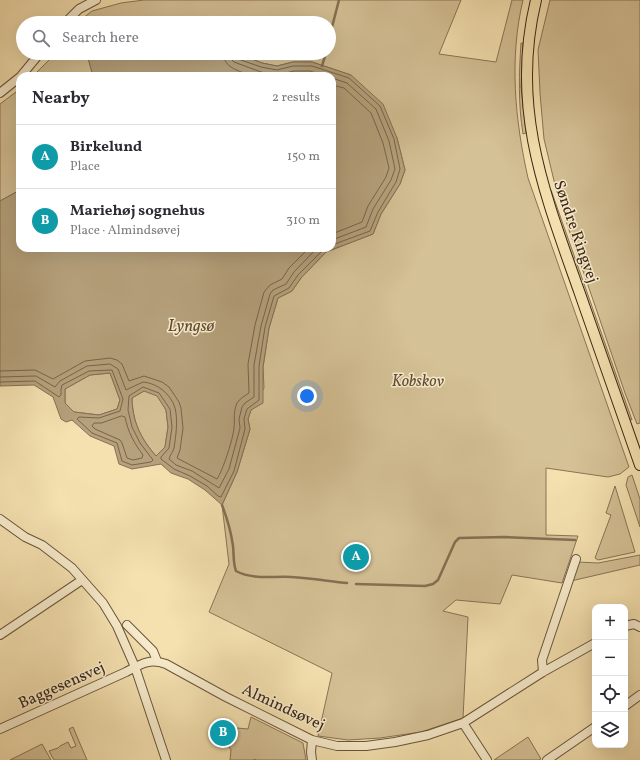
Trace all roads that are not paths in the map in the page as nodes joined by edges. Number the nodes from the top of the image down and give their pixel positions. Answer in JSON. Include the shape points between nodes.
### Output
{"nodes":[{"id":1,"x":96,"y":0,"type":"edge"},
{"id":2,"x":536,"y":0,"type":"edge"},
{"id":3,"x":72,"y":16,"type":"edge"},
{"id":4,"x":34,"y":60,"type":"edge"},
{"id":5,"x":25,"y":72,"type":"edge"},
{"id":6,"x":16,"y":81,"type":"edge"},
{"id":7,"x":0,"y":93,"type":"edge"},
{"id":8,"x":640,"y":465,"type":"edge"},
{"id":9,"x":0,"y":519,"type":"edge"},
{"id":10,"x":576,"y":559,"type":"dead end"},
{"id":11,"x":82,"y":580,"type":"junction"},
{"id":12,"x":127,"y":625,"type":"dead end"},
{"id":13,"x":628,"y":625,"type":"edge"},
{"id":14,"x":640,"y":626,"type":"edge"},
{"id":15,"x":0,"y":635,"type":"edge"},
{"id":16,"x":592,"y":645,"type":"edge"},
{"id":17,"x":157,"y":661,"type":"junction"},
{"id":18,"x":135,"y":667,"type":"junction"},
{"id":19,"x":543,"y":672,"type":"junction"},
{"id":20,"x":640,"y":695,"type":"edge"},
{"id":21,"x":628,"y":704,"type":"edge"},
{"id":22,"x":463,"y":723,"type":"junction"},
{"id":23,"x":0,"y":729,"type":"edge"},
{"id":24,"x":592,"y":729,"type":"edge"},
{"id":25,"x":312,"y":740,"type":"junction"},
{"id":26,"x":166,"y":760,"type":"edge"},
{"id":27,"x":312,"y":760,"type":"edge"},
{"id":28,"x":487,"y":760,"type":"edge"},
{"id":29,"x":547,"y":760,"type":"edge"}],
"edges":[{"from":1,"to":3,"type":"street"},
{"from":2,"to":8,"type":"main road","name":"Søndre Ringvej","via":[[528,47],[526,82],[531,134],[539,171]]},
{"from":4,"to":5,"type":"street"},
{"from":6,"to":7,"type":"street"},
{"from":9,"to":11,"type":"street","via":[[25,537],[42,545],[72,568]]},
{"from":10,"to":19,"type":"street","via":[[542,660]]},
{"from":11,"to":15,"type":"street"},
{"from":11,"to":18,"type":"street","via":[[111,615]]},
{"from":12,"to":17,"type":"street","via":[[153,651]]},
{"from":13,"to":14,"type":"street"},
{"from":16,"to":19,"type":"street","name":"Almindsøvej"},
{"from":17,"to":18,"type":"street"},
{"from":17,"to":25,"type":"street","name":"Almindsøvej"},
{"from":18,"to":23,"type":"street","name":"Baggesensvej"},
{"from":18,"to":26,"type":"street"},
{"from":19,"to":22,"type":"street","name":"Almindsøvej"},
{"from":20,"to":21,"type":"street"},
{"from":22,"to":25,"type":"street","name":"Almindsøvej","via":[[428,735],[366,746],[337,746]]},
{"from":22,"to":28,"type":"street"},
{"from":24,"to":29,"type":"street"},
{"from":25,"to":27,"type":"street"}]}
